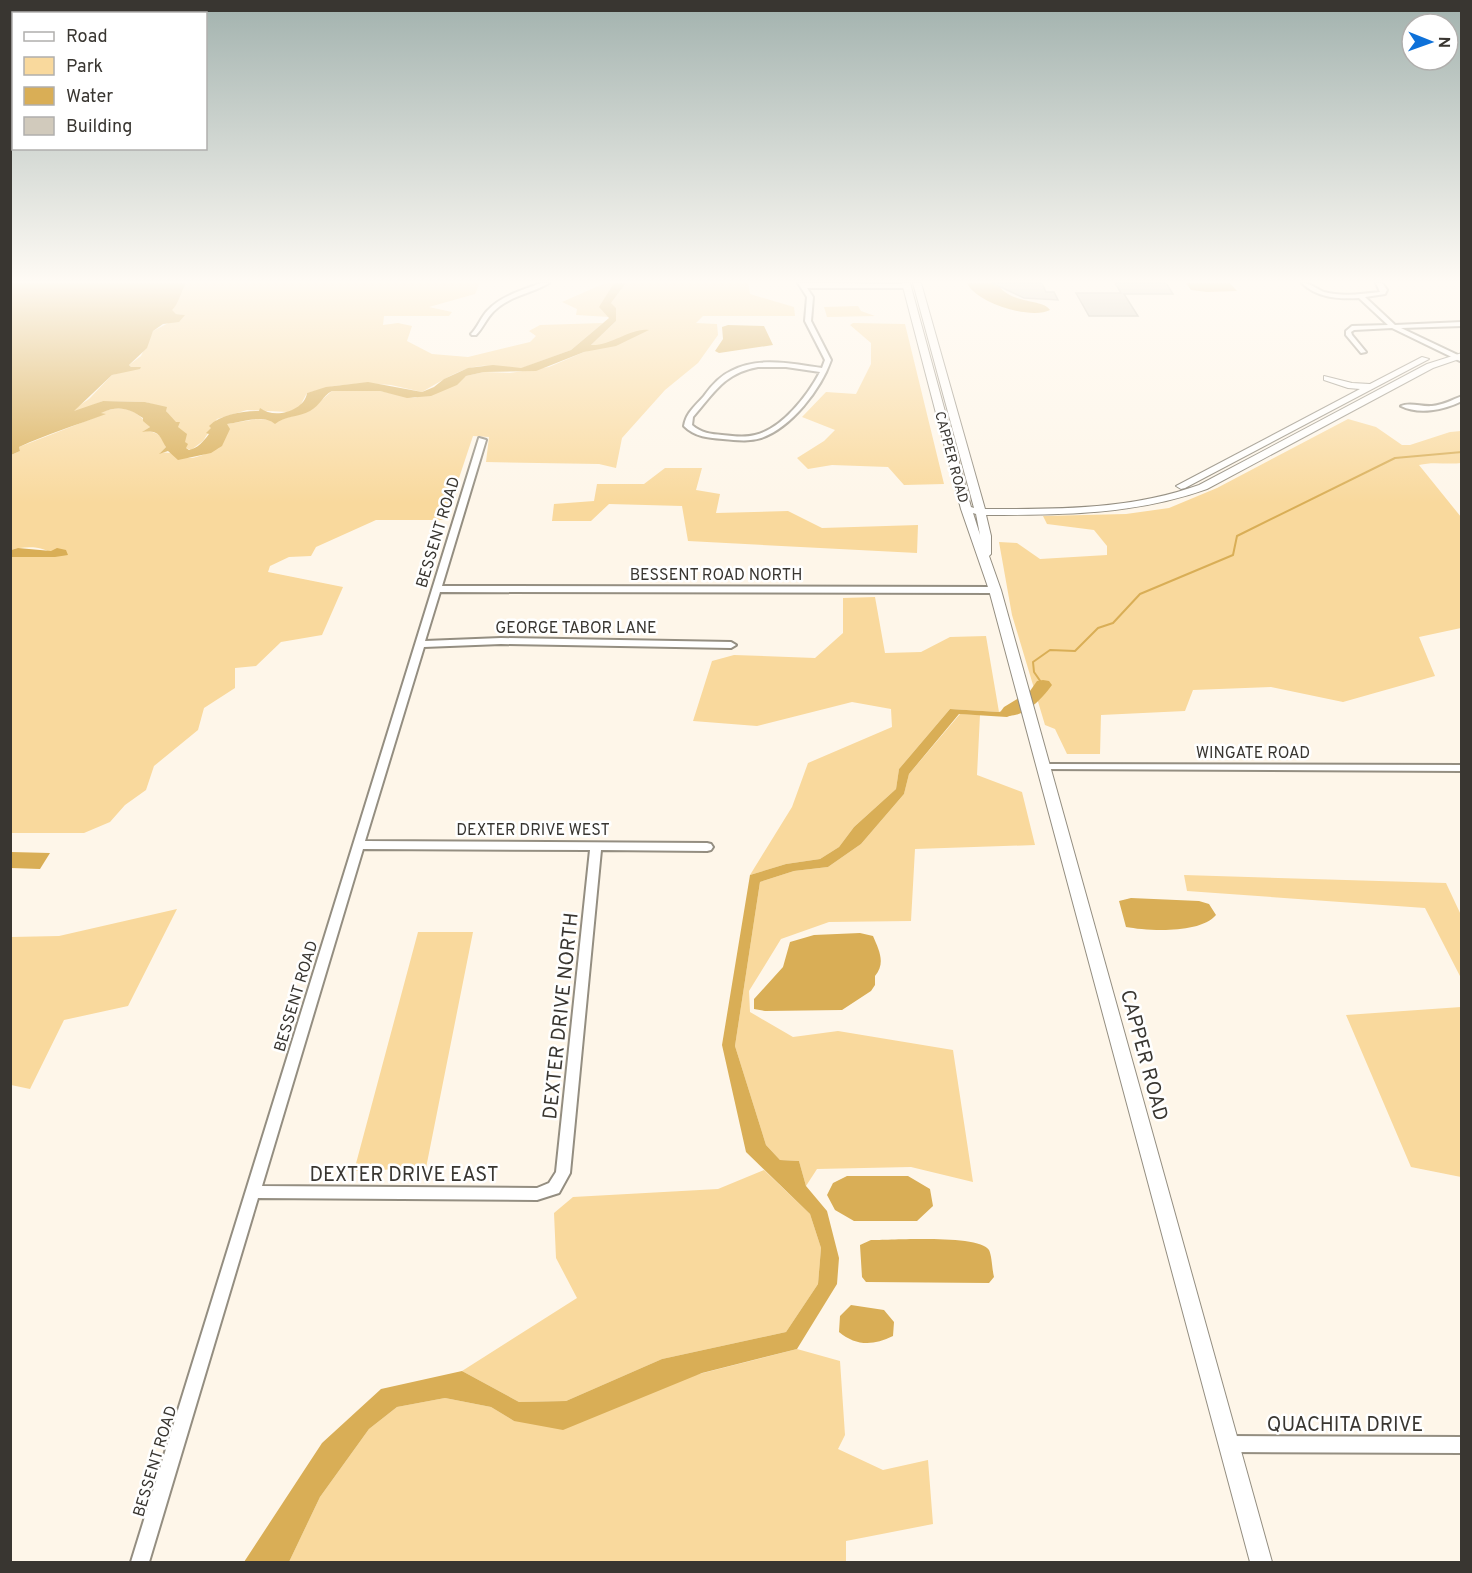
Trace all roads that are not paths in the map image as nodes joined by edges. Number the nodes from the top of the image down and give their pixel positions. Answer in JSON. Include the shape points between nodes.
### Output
{"nodes":[{"id":1,"x":827,"y":356,"type":"edge"},
{"id":2,"x":925,"y":356,"type":"edge"},
{"id":3,"x":937,"y":356,"type":"edge"},
{"id":4,"x":1431,"y":356,"type":"edge"},
{"id":5,"x":1459,"y":357,"type":"edge"},
{"id":6,"x":824,"y":370,"type":"junction"},
{"id":7,"x":1327,"y":378,"type":"dead end"},
{"id":8,"x":1370,"y":387,"type":"junction"},
{"id":9,"x":1461,"y":398,"type":"edge"},
{"id":10,"x":1405,"y":406,"type":"dead end"},
{"id":11,"x":482,"y":440,"type":"dead end"},
{"id":12,"x":1253,"y":449,"type":"junction"},
{"id":13,"x":1266,"y":454,"type":"junction"},
{"id":14,"x":1146,"y":500,"type":"junction"},
{"id":15,"x":966,"y":509,"type":"junction"},
{"id":16,"x":980,"y":509,"type":"junction"},
{"id":17,"x":986,"y":559,"type":"junction"},
{"id":18,"x":437,"y":589,"type":"junction"},
{"id":19,"x":995,"y":590,"type":"junction"},
{"id":20,"x":420,"y":644,"type":"junction"},
{"id":21,"x":731,"y":645,"type":"dead end"},
{"id":22,"x":1044,"y":767,"type":"junction"},
{"id":23,"x":1461,"y":768,"type":"edge"},
{"id":24,"x":359,"y":845,"type":"junction"},
{"id":25,"x":596,"y":846,"type":"junction"},
{"id":26,"x":707,"y":847,"type":"dead end"},
{"id":27,"x":554,"y":1188,"type":"joint"},
{"id":28,"x":253,"y":1192,"type":"junction"},
{"id":29,"x":1229,"y":1444,"type":"junction"},
{"id":30,"x":1461,"y":1445,"type":"edge"},
{"id":31,"x":140,"y":1563,"type":"edge"},
{"id":32,"x":1261,"y":1563,"type":"edge"}],
"edges":[{"from":1,"to":6,"type":"street"},
{"from":2,"to":15,"type":"street","name":"CAPPER ROAD"},
{"from":3,"to":16,"type":"street","name":"CAPPER ROAD"},
{"from":4,"to":8,"type":"street"},
{"from":5,"to":13,"type":"street","via":[[1430,366]]},
{"from":6,"to":6,"type":"street","via":[[808,395],[765,434],[742,439],[709,436],[688,426],[689,417],[724,378],[736,371],[770,365]]},
{"from":7,"to":8,"type":"street"},
{"from":8,"to":12,"type":"street"},
{"from":9,"to":10,"type":"street","via":[[1437,409]]},
{"from":11,"to":18,"type":"street","name":"BESSENT ROAD"},
{"from":12,"to":13,"type":"street"},
{"from":12,"to":14,"type":"street","via":[[1185,485]]},
{"from":13,"to":14,"type":"street","via":[[1203,487],[1173,498]]},
{"from":14,"to":16,"type":"street","via":[[1079,512]]},
{"from":15,"to":16,"type":"street"},
{"from":15,"to":17,"type":"street","name":"CAPPER ROAD"},
{"from":16,"to":17,"type":"street","name":"CAPPER ROAD"},
{"from":17,"to":19,"type":"street","name":"CAPPER ROAD"},
{"from":18,"to":19,"type":"street","name":"BESSENT ROAD NORTH"},
{"from":18,"to":20,"type":"street","name":"BESSENT ROAD"},
{"from":19,"to":22,"type":"street","name":"CAPPER ROAD"},
{"from":20,"to":21,"type":"street","name":"GEORGE TABOR LANE","via":[[501,641]]},
{"from":20,"to":24,"type":"street","name":"BESSENT ROAD"},
{"from":22,"to":23,"type":"street","name":"WINGATE ROAD"},
{"from":22,"to":29,"type":"street","name":"CAPPER ROAD"},
{"from":24,"to":25,"type":"street","name":"DEXTER DRIVE WEST"},
{"from":24,"to":28,"type":"street","name":"BESSENT ROAD"},
{"from":25,"to":26,"type":"street","name":"DEXTER DRIVE WEST"},
{"from":25,"to":27,"type":"street","name":"DEXTER DRIVE NORTH","via":[[563,1173]]},
{"from":27,"to":28,"type":"street","name":"DEXTER DRIVE EAST","via":[[537,1194]]},
{"from":28,"to":31,"type":"street","name":"BESSENT ROAD"},
{"from":29,"to":30,"type":"street","name":"QUACHITA DRIVE"},
{"from":29,"to":32,"type":"street","name":"CAPPER ROAD"}]}
